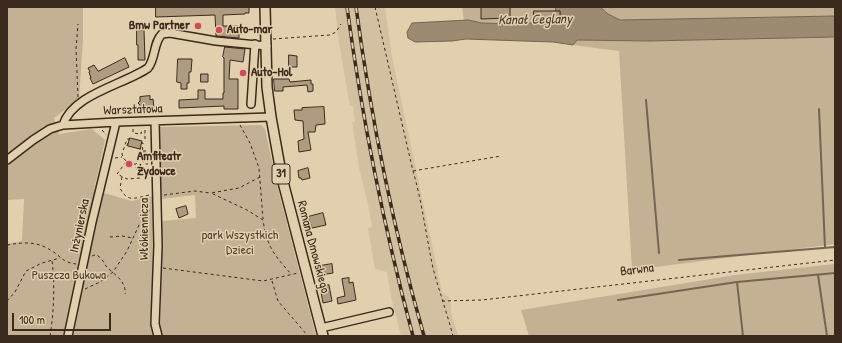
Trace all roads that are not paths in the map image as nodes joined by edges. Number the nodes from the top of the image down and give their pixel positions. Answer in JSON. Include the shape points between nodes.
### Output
{"nodes":[{"id":1,"x":265,"y":7,"type":"edge"},
{"id":2,"x":267,"y":42,"type":"junction"},
{"id":3,"x":255,"y":44,"type":"junction"},
{"id":4,"x":251,"y":104,"type":"dead end"},
{"id":5,"x":271,"y":117,"type":"junction"},
{"id":6,"x":155,"y":121,"type":"junction"},
{"id":7,"x":116,"y":122,"type":"junction"},
{"id":8,"x":63,"y":125,"type":"junction"},
{"id":9,"x":7,"y":160,"type":"edge"},
{"id":10,"x":389,"y":312,"type":"dead end"},
{"id":11,"x":322,"y":332,"type":"edge"},
{"id":12,"x":68,"y":336,"type":"edge"},
{"id":13,"x":158,"y":336,"type":"edge"}],
"edges":[{"from":1,"to":2,"type":"main road","name":"Romana Dmowskiego","number":"31"},
{"from":2,"to":3,"type":"street"},
{"from":2,"to":5,"type":"main road","name":"Romana Dmowskiego","number":"31"},
{"from":3,"to":4,"type":"street"},
{"from":3,"to":8,"type":"street","via":[[221,42],[165,33],[159,36],[152,63],[148,68],[78,105],[68,114]]},
{"from":5,"to":6,"type":"street","name":"Warsztatowa"},
{"from":5,"to":11,"type":"main road","name":"Romana Dmowskiego","number":"31","via":[[282,178]]},
{"from":6,"to":7,"type":"street","name":"Warsztatowa"},
{"from":6,"to":13,"type":"street","name":"Włókiennicza"},
{"from":7,"to":8,"type":"street","name":"Warsztatowa"},
{"from":7,"to":12,"type":"street","name":"Inżynierska"},
{"from":8,"to":9,"type":"street","name":"Warsztatowa","via":[[50,129]]},
{"from":10,"to":11,"type":"street"}]}
